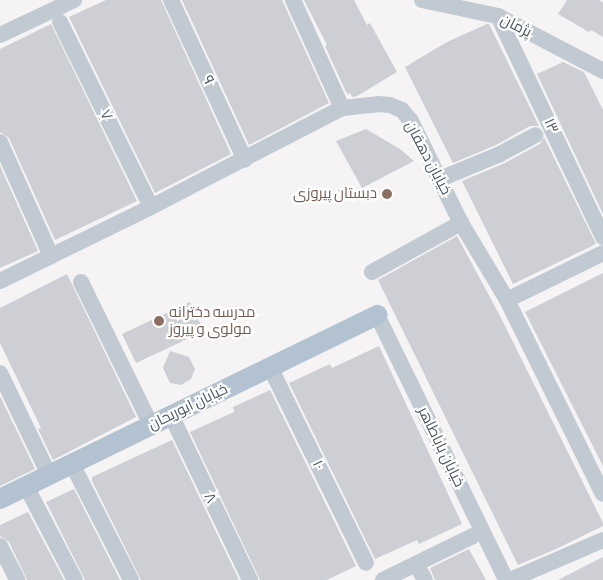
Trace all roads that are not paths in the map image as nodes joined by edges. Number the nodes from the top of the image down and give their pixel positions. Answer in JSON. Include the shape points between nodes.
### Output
{"nodes":[{"id":1,"x":74,"y":0,"type":"edge"},
{"id":2,"x":171,"y":0,"type":"edge"},
{"id":3,"x":293,"y":0,"type":"edge"},
{"id":4,"x":422,"y":0,"type":"edge"},
{"id":5,"x":445,"y":3,"type":"edge"},
{"id":6,"x":498,"y":16,"type":"junction"},
{"id":7,"x":60,"y":22,"type":"dead end"},
{"id":8,"x":0,"y":35,"type":"edge"},
{"id":9,"x":603,"y":71,"type":"edge"},
{"id":10,"x":342,"y":108,"type":"junction"},
{"id":11,"x":535,"y":135,"type":"dead end"},
{"id":12,"x":0,"y":142,"type":"edge"},
{"id":13,"x":245,"y":160,"type":"junction"},
{"id":14,"x":440,"y":179,"type":"junction"},
{"id":15,"x":151,"y":207,"type":"junction"},
{"id":16,"x":461,"y":222,"type":"junction"},
{"id":17,"x":603,"y":237,"type":"edge"},
{"id":18,"x":603,"y":253,"type":"edge"},
{"id":19,"x":51,"y":256,"type":"junction"},
{"id":20,"x":372,"y":272,"type":"dead end"},
{"id":21,"x":0,"y":281,"type":"edge"},
{"id":22,"x":81,"y":282,"type":"dead end"},
{"id":23,"x":508,"y":300,"type":"junction"},
{"id":24,"x":374,"y":316,"type":"junction"},
{"id":25,"x":270,"y":367,"type":"junction"},
{"id":26,"x":0,"y":373,"type":"edge"},
{"id":27,"x":171,"y":415,"type":"junction"},
{"id":28,"x":151,"y":425,"type":"junction"},
{"id":29,"x":72,"y":464,"type":"junction"},
{"id":30,"x":49,"y":475,"type":"junction"},
{"id":31,"x":26,"y":486,"type":"junction"},
{"id":32,"x":603,"y":494,"type":"edge"},
{"id":33,"x":0,"y":499,"type":"edge"},
{"id":34,"x":473,"y":536,"type":"junction"},
{"id":35,"x":603,"y":540,"type":"edge"},
{"id":36,"x":0,"y":546,"type":"edge"},
{"id":37,"x":366,"y":563,"type":"dead end"},
{"id":38,"x":416,"y":564,"type":"junction"},
{"id":39,"x":17,"y":580,"type":"edge"},
{"id":40,"x":75,"y":580,"type":"edge"},
{"id":41,"x":132,"y":580,"type":"edge"},
{"id":42,"x":250,"y":580,"type":"edge"},
{"id":43,"x":383,"y":580,"type":"edge"},
{"id":44,"x":425,"y":580,"type":"edge"},
{"id":45,"x":494,"y":580,"type":"edge"},
{"id":46,"x":506,"y":580,"type":"edge"},
{"id":47,"x":510,"y":580,"type":"edge"}],
"edges":[{"from":1,"to":8,"type":"street"},
{"from":2,"to":13,"type":"street","name":"۹"},
{"from":3,"to":10,"type":"street"},
{"from":4,"to":5,"type":"street","name":"پژمان"},
{"from":5,"to":6,"type":"street","name":"پژمان"},
{"from":6,"to":9,"type":"street","name":"پژمان"},
{"from":6,"to":17,"type":"street","name":"۱۳"},
{"from":7,"to":15,"type":"street","name":"۷"},
{"from":10,"to":13,"type":"street","name":"خیابان دهقان"},
{"from":10,"to":14,"type":"street","name":"خیابان دهقان","via":[[378,104],[402,110],[411,121]]},
{"from":11,"to":14,"type":"street","name":"۱۳","via":[[500,154]]},
{"from":12,"to":19,"type":"street"},
{"from":13,"to":15,"type":"street","name":"خیابان دهقان"},
{"from":14,"to":16,"type":"street","name":"خیابان دهقان"},
{"from":15,"to":19,"type":"street","name":"خیابان دهقان"},
{"from":16,"to":20,"type":"street"},
{"from":16,"to":23,"type":"street","name":"خیابان دهقان"},
{"from":18,"to":23,"type":"street"},
{"from":19,"to":21,"type":"street","name":"خیابان دهقان"},
{"from":22,"to":28,"type":"street"},
{"from":23,"to":32,"type":"street","name":"خیابان دهقان"},
{"from":24,"to":25,"type":"main road","name":"خیابان ابوریحان"},
{"from":24,"to":34,"type":"street","name":"خیابان باباطاهر"},
{"from":24,"to":46,"type":"street","name":"خیابان باباطاهر"},
{"from":25,"to":27,"type":"main road","name":"خیابان ابوریحان"},
{"from":25,"to":37,"type":"street","name":"۱۰"},
{"from":26,"to":30,"type":"street"},
{"from":27,"to":28,"type":"main road","name":"خیابان ابوریحان"},
{"from":27,"to":42,"type":"street","name":"۸"},
{"from":28,"to":29,"type":"main road","name":"خیابان ابوریحان"},
{"from":29,"to":30,"type":"main road","name":"خیابان ابوریحان"},
{"from":29,"to":41,"type":"street"},
{"from":30,"to":31,"type":"main road","name":"خیابان ابوریحان"},
{"from":31,"to":33,"type":"main road","name":"خیابان ابوریحان"},
{"from":31,"to":40,"type":"street"},
{"from":34,"to":38,"type":"street"},
{"from":34,"to":45,"type":"street","name":"خیابان باباطاهر"},
{"from":35,"to":47,"type":"street"},
{"from":36,"to":39,"type":"street"},
{"from":38,"to":43,"type":"street"},
{"from":38,"to":44,"type":"street"}]}
